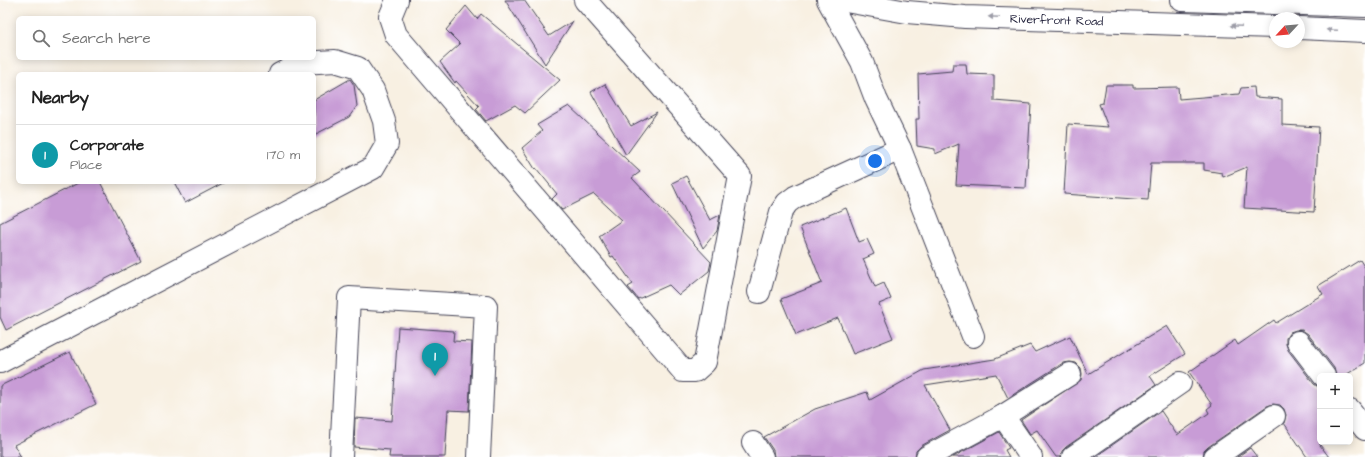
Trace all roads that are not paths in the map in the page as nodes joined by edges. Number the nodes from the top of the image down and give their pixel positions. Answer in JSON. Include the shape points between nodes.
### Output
{"nodes":[{"id":1,"x":397,"y":0,"type":"edge"},
{"id":2,"x":585,"y":0,"type":"edge"},
{"id":3,"x":828,"y":0,"type":"edge"},
{"id":4,"x":840,"y":0,"type":"edge"},
{"id":5,"x":1182,"y":0,"type":"edge"},
{"id":6,"x":1365,"y":6,"type":"edge"},
{"id":7,"x":1269,"y":27,"type":"edge"},
{"id":8,"x":1305,"y":28,"type":"edge"},
{"id":9,"x":1365,"y":31,"type":"edge"},
{"id":10,"x":284,"y":72,"type":"edge"},
{"id":11,"x":900,"y":149,"type":"junction"},
{"id":12,"x":759,"y":292,"type":"dead end"},
{"id":13,"x":973,"y":336,"type":"dead end"},
{"id":14,"x":1298,"y":342,"type":"dead end"},
{"id":15,"x":0,"y":362,"type":"edge"},
{"id":16,"x":1322,"y":373,"type":"edge"},
{"id":17,"x":1070,"y":374,"type":"dead end"},
{"id":18,"x":1180,"y":383,"type":"dead end"},
{"id":19,"x":1353,"y":414,"type":"edge"},
{"id":20,"x":1003,"y":416,"type":"junction"},
{"id":21,"x":1274,"y":416,"type":"dead end"},
{"id":22,"x":1365,"y":429,"type":"edge"},
{"id":23,"x":341,"y":457,"type":"edge"},
{"id":24,"x":479,"y":457,"type":"edge"},
{"id":25,"x":927,"y":457,"type":"edge"},
{"id":26,"x":1031,"y":457,"type":"edge"},
{"id":27,"x":1073,"y":457,"type":"edge"},
{"id":28,"x":1215,"y":457,"type":"edge"}],
"edges":[{"from":1,"to":2,"type":"street","via":[[390,17],[396,35],[683,371],[695,371],[705,362],[740,176]]},
{"from":3,"to":11,"type":"street","via":[[862,62]]},
{"from":7,"to":4,"type":"street","name":"Riverfront Road","one_way":true,"via":[[965,16],[907,12]]},
{"from":5,"to":6,"type":"street"},
{"from":9,"to":8,"type":"street","one_way":true},
{"from":10,"to":15,"type":"street","via":[[302,63],[335,61],[358,68],[374,90],[384,121],[387,144],[373,168]]},
{"from":11,"to":12,"type":"street","via":[[787,203],[781,212]]},
{"from":11,"to":13,"type":"street"},
{"from":14,"to":16,"type":"street"},
{"from":17,"to":20,"type":"street"},
{"from":18,"to":27,"type":"street"},
{"from":19,"to":22,"type":"street"},
{"from":20,"to":25,"type":"street"},
{"from":20,"to":26,"type":"street"},
{"from":21,"to":28,"type":"street"},
{"from":23,"to":24,"type":"street","via":[[349,298],[486,306]]}]}
